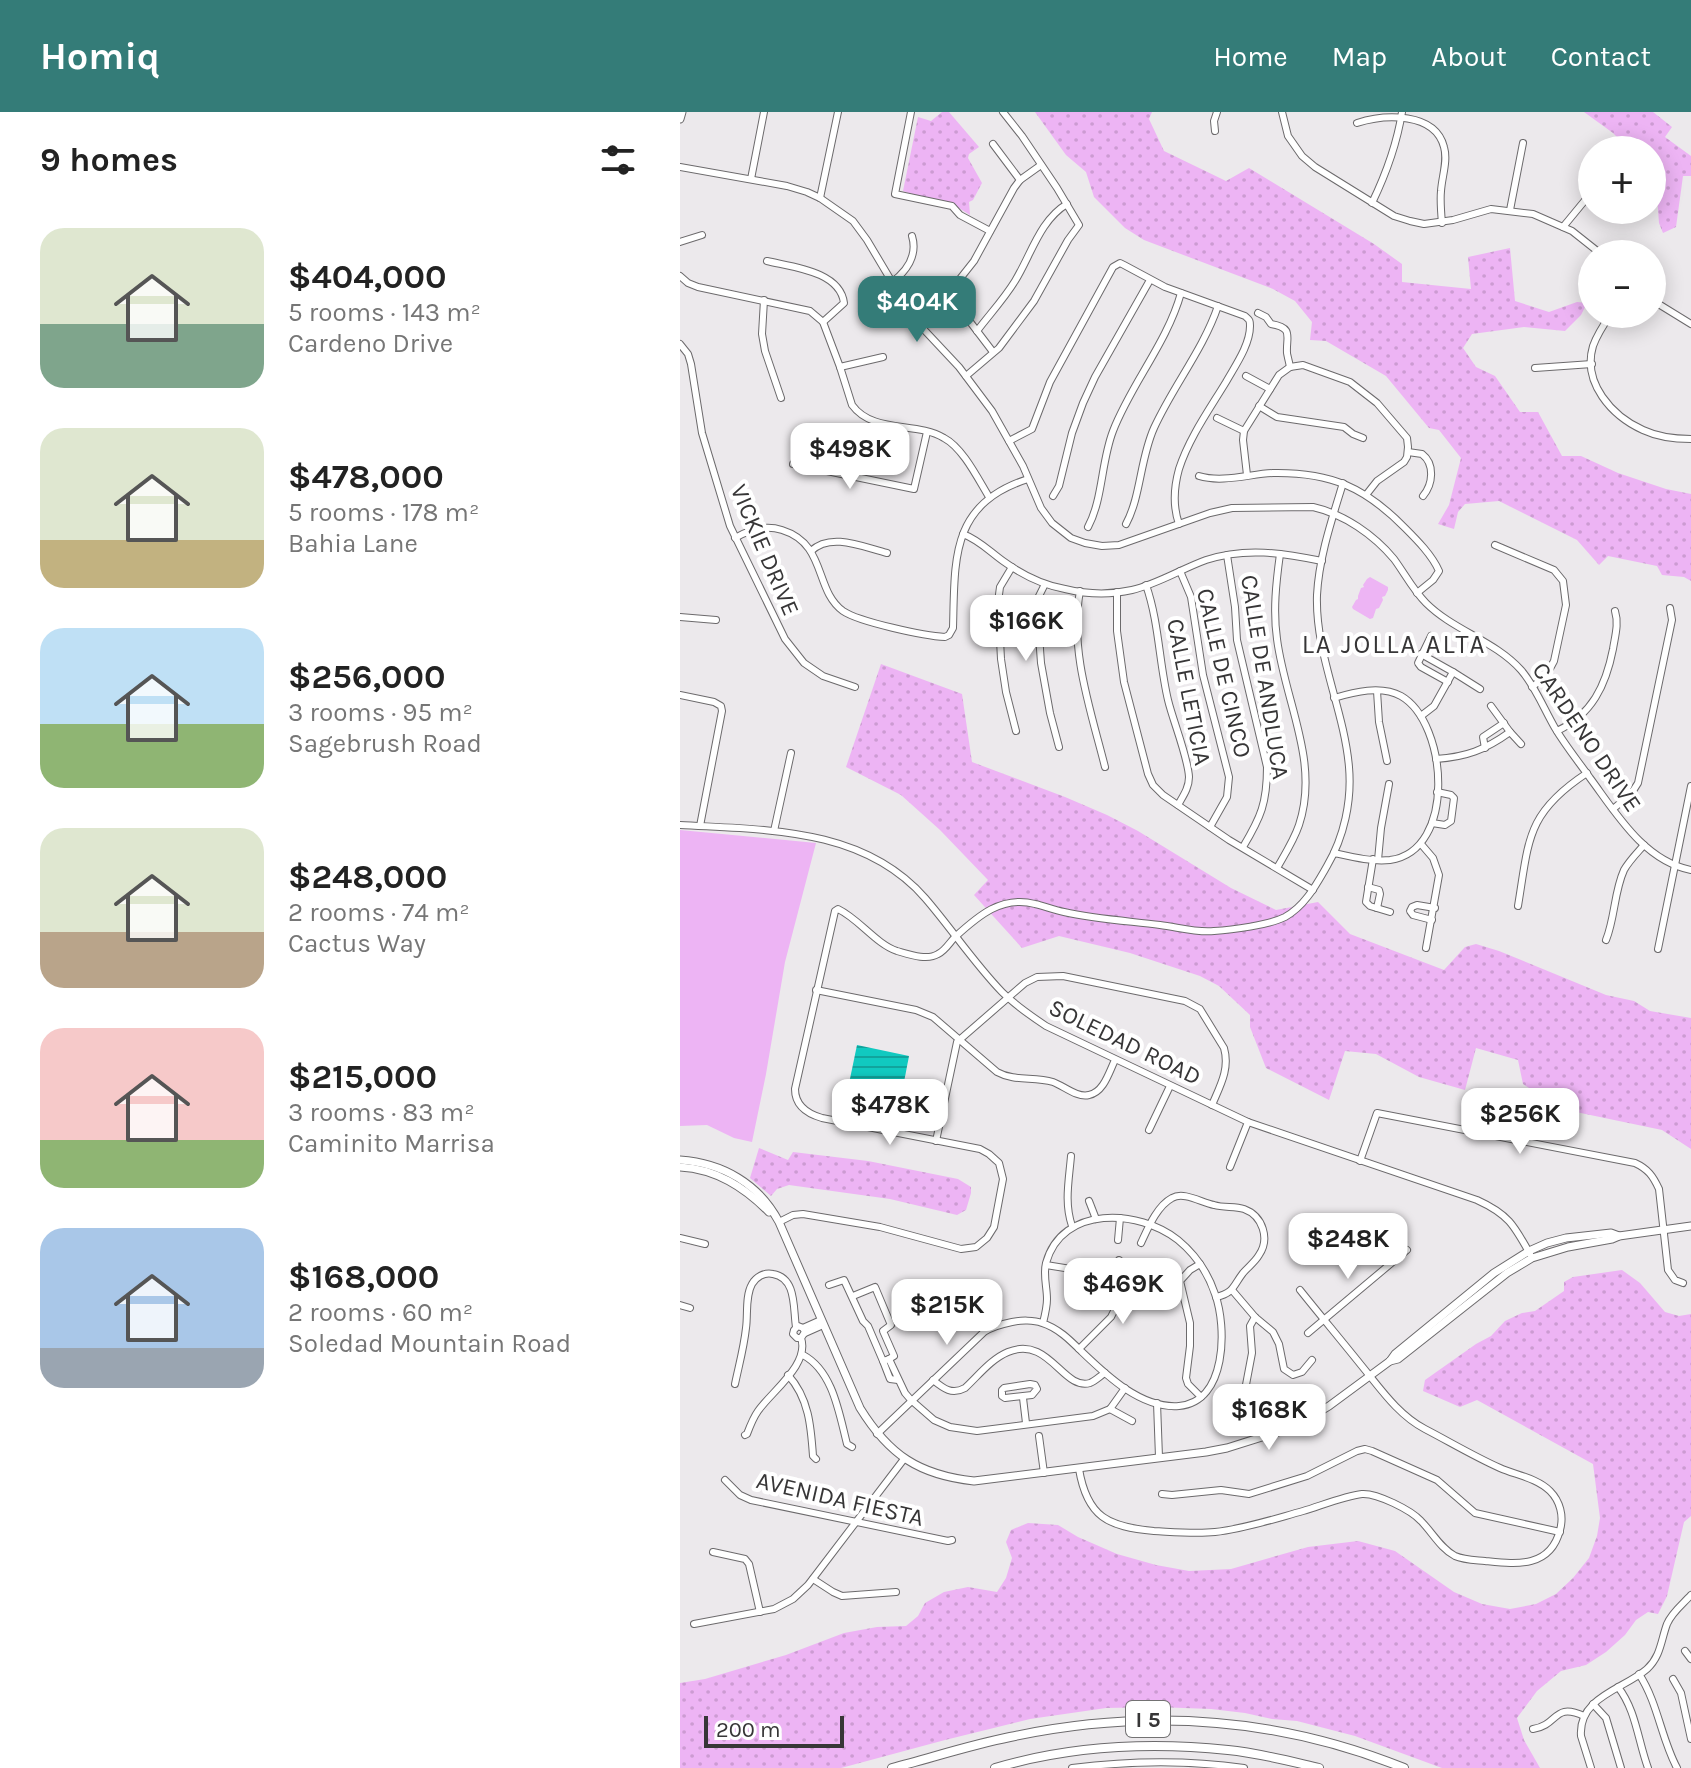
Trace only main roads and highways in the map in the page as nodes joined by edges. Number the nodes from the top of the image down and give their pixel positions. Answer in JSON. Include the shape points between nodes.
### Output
{"nodes":[{"id":1,"x":682,"y":112,"type":"edge"},
{"id":2,"x":680,"y":119,"type":"edge"},
{"id":3,"x":680,"y":1160,"type":"edge"},
{"id":4,"x":680,"y":1167,"type":"edge"},
{"id":5,"x":779,"y":1222,"type":"junction"},
{"id":6,"x":1691,"y":1226,"type":"edge"},
{"id":7,"x":892,"y":1768,"type":"edge"},
{"id":8,"x":995,"y":1768,"type":"edge"},
{"id":9,"x":1319,"y":1768,"type":"edge"},
{"id":10,"x":1404,"y":1768,"type":"edge"}],
"edges":[{"from":1,"to":2,"type":"main road"},
{"from":3,"to":5,"type":"main road","via":[[745,1181]]},
{"from":4,"to":5,"type":"main road","via":[[728,1180]]},
{"from":5,"to":6,"type":"main road","via":[[860,1408],[877,1434],[917,1466],[946,1478],[974,1481],[1227,1448],[1281,1431],[1329,1406],[1504,1265],[1547,1243]]},
{"from":7,"to":10,"type":"highway","number":"I 5","via":[[1008,1737],[1159,1719],[1309,1736]]},
{"from":8,"to":9,"type":"highway","number":"I 5","via":[[1075,1751],[1157,1746],[1230,1750]]}]}
